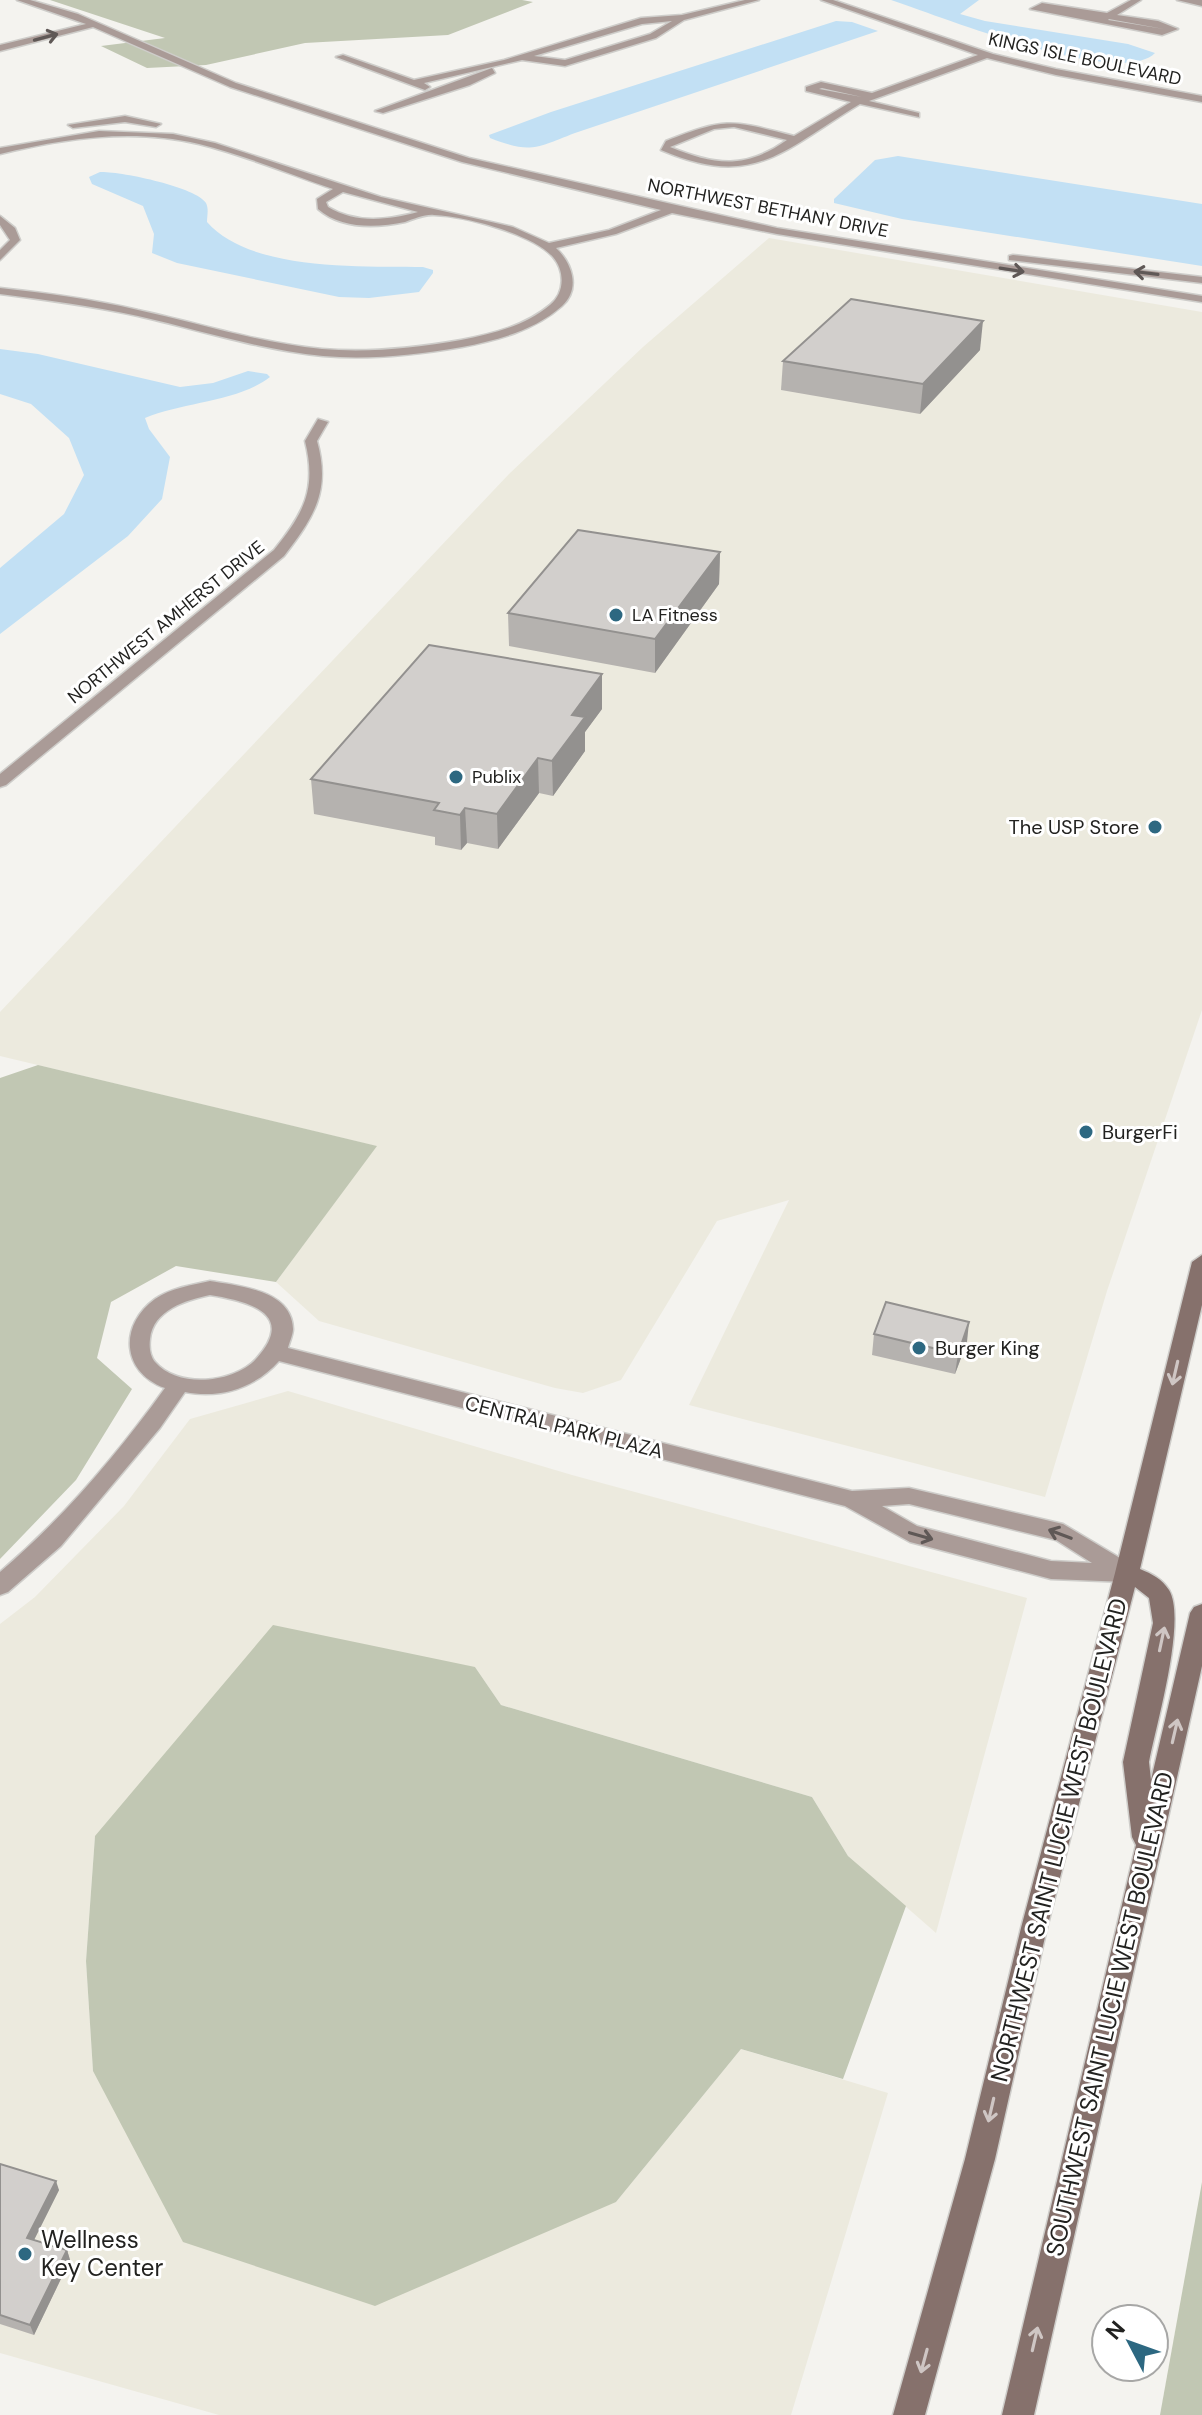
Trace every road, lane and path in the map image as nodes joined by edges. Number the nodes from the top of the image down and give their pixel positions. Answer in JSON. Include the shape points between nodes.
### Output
{"nodes":[{"id":1,"x":21,"y":0,"type":"edge"},
{"id":2,"x":755,"y":0,"type":"edge"},
{"id":3,"x":825,"y":0,"type":"edge"},
{"id":4,"x":854,"y":0,"type":"edge"},
{"id":5,"x":1137,"y":0,"type":"edge"},
{"id":6,"x":1181,"y":0,"type":"edge"},
{"id":7,"x":1202,"y":3,"type":"edge"},
{"id":8,"x":75,"y":16,"type":"junction"},
{"id":9,"x":1109,"y":16,"type":"junction"},
{"id":10,"x":682,"y":18,"type":"junction"},
{"id":11,"x":1098,"y":22,"type":"junction"},
{"id":12,"x":50,"y":23,"type":"dead end"},
{"id":13,"x":91,"y":25,"type":"junction"},
{"id":14,"x":0,"y":48,"type":"edge"},
{"id":15,"x":1001,"y":51,"type":"junction"},
{"id":16,"x":987,"y":55,"type":"junction"},
{"id":17,"x":340,"y":57,"type":"dead end"},
{"id":18,"x":522,"y":57,"type":"junction"},
{"id":19,"x":506,"y":62,"type":"junction"},
{"id":20,"x":413,"y":83,"type":"junction"},
{"id":21,"x":1202,"y":91,"type":"edge"},
{"id":22,"x":441,"y":92,"type":"junction"},
{"id":23,"x":872,"y":96,"type":"junction"},
{"id":24,"x":1202,"y":99,"type":"edge"},
{"id":25,"x":859,"y":101,"type":"junction"},
{"id":26,"x":380,"y":111,"type":"dead end"},
{"id":27,"x":916,"y":115,"type":"dead end"},
{"id":28,"x":336,"y":118,"type":"junction"},
{"id":29,"x":795,"y":139,"type":"junction"},
{"id":30,"x":0,"y":151,"type":"edge"},
{"id":31,"x":343,"y":188,"type":"junction"},
{"id":32,"x":684,"y":202,"type":"junction"},
{"id":33,"x":670,"y":209,"type":"junction"},
{"id":34,"x":431,"y":211,"type":"junction"},
{"id":35,"x":0,"y":219,"type":"edge"},
{"id":36,"x":548,"y":246,"type":"junction"},
{"id":37,"x":0,"y":257,"type":"edge"},
{"id":38,"x":1202,"y":280,"type":"edge"},
{"id":39,"x":0,"y":291,"type":"edge"},
{"id":40,"x":1202,"y":299,"type":"edge"},
{"id":41,"x":322,"y":422,"type":"dead end"},
{"id":42,"x":0,"y":782,"type":"edge"},
{"id":43,"x":1202,"y":1262,"type":"edge"},
{"id":44,"x":277,"y":1353,"type":"junction"},
{"id":45,"x":178,"y":1385,"type":"junction"},
{"id":46,"x":852,"y":1499,"type":"junction"},
{"id":47,"x":1127,"y":1573,"type":"junction"},
{"id":48,"x":0,"y":1586,"type":"edge"},
{"id":49,"x":1202,"y":1613,"type":"edge"},
{"id":50,"x":1147,"y":1853,"type":"junction"},
{"id":51,"x":909,"y":2415,"type":"edge"},
{"id":52,"x":1018,"y":2415,"type":"edge"}],
"edges":[{"from":1,"to":8,"type":"street","name":"NORTHWEST BETHANY DRIVE"},
{"from":2,"to":10,"type":"street"},
{"from":3,"to":16,"type":"street","name":"KINGS ISLE BOULEVARD"},
{"from":4,"to":15,"type":"street","name":"KINGS ISLE BOULEVARD"},
{"from":5,"to":9,"type":"street"},
{"from":6,"to":7,"type":"street"},
{"from":8,"to":12,"type":"street"},
{"from":8,"to":13,"type":"street","name":"NORTHWEST BETHANY DRIVE"},
{"from":9,"to":11,"type":"street"},
{"from":9,"to":11,"type":"street","via":[[1034,9]]},
{"from":9,"to":11,"type":"street","via":[[1174,29],[1162,32]]},
{"from":10,"to":18,"type":"street","via":[[629,24]]},
{"from":10,"to":18,"type":"street","via":[[653,36],[565,63]]},
{"from":14,"to":13,"type":"street","one_way":true},
{"from":13,"to":28,"type":"street","name":"NORTHWEST BETHANY DRIVE","via":[[233,85]]},
{"from":15,"to":16,"type":"street"},
{"from":15,"to":21,"type":"street","name":"KINGS ISLE BOULEVARD"},
{"from":16,"to":23,"type":"street"},
{"from":16,"to":24,"type":"street","name":"KINGS ISLE BOULEVARD"},
{"from":17,"to":20,"type":"street"},
{"from":18,"to":19,"type":"street"},
{"from":19,"to":20,"type":"street"},
{"from":19,"to":22,"type":"street"},
{"from":20,"to":22,"type":"street"},
{"from":22,"to":26,"type":"street"},
{"from":23,"to":25,"type":"street"},
{"from":23,"to":25,"type":"street","via":[[821,85],[809,89]]},
{"from":25,"to":27,"type":"street"},
{"from":25,"to":29,"type":"street"},
{"from":28,"to":32,"type":"street","name":"NORTHWEST BETHANY DRIVE"},
{"from":28,"to":33,"type":"street","name":"NORTHWEST BETHANY DRIVE","via":[[466,160]]},
{"from":29,"to":29,"type":"street","via":[[728,124],[681,137],[664,148],[745,164],[762,160]]},
{"from":30,"to":31,"type":"street","via":[[56,138],[173,136]]},
{"from":31,"to":34,"type":"street"},
{"from":31,"to":34,"type":"street","via":[[321,201],[323,209],[340,217],[383,222]]},
{"from":32,"to":33,"type":"street"},
{"from":38,"to":32,"type":"street","name":"NORTHWEST BETHANY DRIVE","one_way":true,"via":[[945,250]]},
{"from":33,"to":36,"type":"street","via":[[641,225]]},
{"from":33,"to":40,"type":"street","name":"NORTHWEST BETHANY DRIVE","one_way":true,"via":[[894,251]]},
{"from":34,"to":36,"type":"street"},
{"from":35,"to":37,"type":"street","via":[[15,240]]},
{"from":36,"to":39,"type":"street","via":[[567,268],[568,290],[558,305],[509,331],[400,353],[283,349],[137,313]]},
{"from":41,"to":42,"type":"street","name":"NORTHWEST AMHERST DRIVE","via":[[311,441],[319,480],[299,528],[279,553]]},
{"from":43,"to":47,"type":"main road","name":"NORTHWEST SAINT LUCIE WEST BOULEVARD","one_way":true},
{"from":44,"to":45,"type":"street","via":[[264,1367],[224,1386]]},
{"from":44,"to":45,"type":"street","via":[[284,1337],[282,1320],[272,1305],[235,1289],[186,1293],[148,1316],[136,1349],[143,1365]]},
{"from":44,"to":46,"type":"street","name":"CENTRAL PARK PLAZA"},
{"from":45,"to":48,"type":"street","via":[[53,1540]]},
{"from":46,"to":47,"type":"street","name":"CENTRAL PARK PLAZA","one_way":true,"via":[[924,1537],[1051,1570]]},
{"from":47,"to":46,"type":"street","name":"CENTRAL PARK PLAZA","one_way":true,"via":[[1063,1533],[909,1496]]},
{"from":50,"to":47,"type":"main road","one_way":true,"via":[[1136,1762],[1165,1623],[1160,1595]]},
{"from":47,"to":51,"type":"main road","name":"NORTHWEST SAINT LUCIE WEST BOULEVARD","one_way":true,"via":[[980,2159]]},
{"from":50,"to":49,"type":"main road","name":"SOUTHWEST SAINT LUCIE WEST BOULEVARD","one_way":true},
{"from":52,"to":50,"type":"main road","name":"SOUTHWEST SAINT LUCIE WEST BOULEVARD","one_way":true}]}
